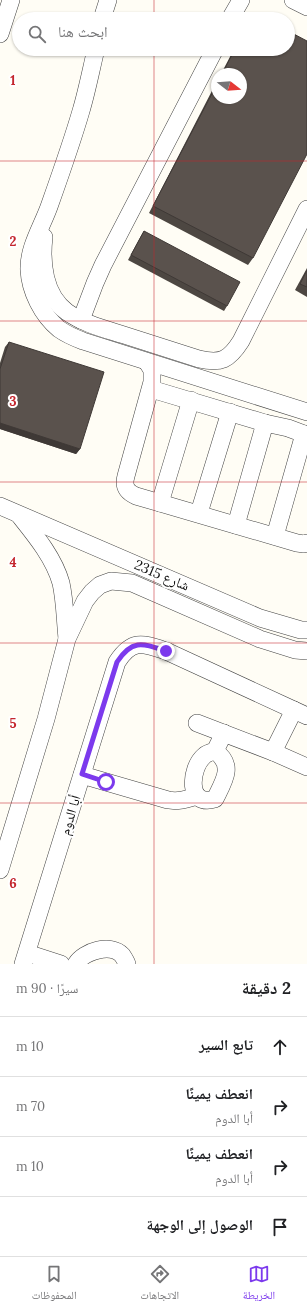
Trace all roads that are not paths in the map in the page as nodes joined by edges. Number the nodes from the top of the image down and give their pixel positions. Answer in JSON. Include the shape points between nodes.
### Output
{"nodes":[{"id":1,"x":11,"y":0,"type":"edge"},
{"id":2,"x":108,"y":0,"type":"edge"},
{"id":3,"x":241,"y":0,"type":"edge"},
{"id":4,"x":293,"y":0,"type":"edge"},
{"id":5,"x":307,"y":7,"type":"edge"},
{"id":6,"x":104,"y":12,"type":"edge"},
{"id":7,"x":234,"y":12,"type":"edge"},
{"id":8,"x":0,"y":34,"type":"edge"},
{"id":9,"x":95,"y":56,"type":"edge"},
{"id":10,"x":211,"y":56,"type":"edge"},
{"id":11,"x":307,"y":209,"type":"edge"},
{"id":12,"x":48,"y":211,"type":"junction"},
{"id":13,"x":81,"y":320,"type":"junction"},
{"id":14,"x":147,"y":362,"type":"junction"},
{"id":15,"x":151,"y":389,"type":"junction"},
{"id":16,"x":191,"y":400,"type":"junction"},
{"id":17,"x":230,"y":412,"type":"junction"},
{"id":18,"x":307,"y":412,"type":"edge"},
{"id":19,"x":265,"y":423,"type":"junction"},
{"id":20,"x":305,"y":435,"type":"edge"},
{"id":21,"x":160,"y":503,"type":"junction"},
{"id":22,"x":0,"y":506,"type":"edge"},
{"id":23,"x":199,"y":513,"type":"junction"},
{"id":24,"x":18,"y":514,"type":"junction"},
{"id":25,"x":236,"y":525,"type":"junction"},
{"id":26,"x":274,"y":536,"type":"junction"},
{"id":27,"x":307,"y":543,"type":"edge"},
{"id":28,"x":307,"y":630,"type":"edge"},
{"id":29,"x":67,"y":638,"type":"junction"},
{"id":30,"x":307,"y":651,"type":"edge"},
{"id":31,"x":300,"y":713,"type":"edge"},
{"id":32,"x":197,"y":723,"type":"dead end"},
{"id":33,"x":224,"y":733,"type":"junction"},
{"id":34,"x":215,"y":751,"type":"junction"},
{"id":35,"x":273,"y":752,"type":"junction"},
{"id":36,"x":307,"y":767,"type":"edge"},
{"id":37,"x":82,"y":774,"type":"junction"},
{"id":38,"x":197,"y":796,"type":"junction"},
{"id":39,"x":0,"y":870,"type":"edge"},
{"id":40,"x":25,"y":959,"type":"edge"},
{"id":41,"x":61,"y":964,"type":"edge"},
{"id":42,"x":76,"y":964,"type":"edge"},
{"id":43,"x":127,"y":964,"type":"edge"}],
"edges":[{"from":1,"to":8,"type":"street"},
{"from":2,"to":6,"type":"street"},
{"from":3,"to":7,"type":"street"},
{"from":4,"to":5,"type":"street"},
{"from":9,"to":12,"type":"street","via":[[88,87]]},
{"from":10,"to":13,"type":"street","via":[[95,283]]},
{"from":11,"to":13,"type":"street","via":[[241,341],[229,356],[222,360],[210,362],[199,359]]},
{"from":12,"to":13,"type":"street","via":[[44,275],[58,304]]},
{"from":12,"to":14,"type":"street","via":[[36,239],[29,269],[42,309],[59,329],[69,335]]},
{"from":14,"to":15,"type":"street","via":[[153,376]]},
{"from":14,"to":18,"type":"street"},
{"from":15,"to":16,"type":"street"},
{"from":15,"to":21,"type":"street","via":[[124,483],[131,493]]},
{"from":16,"to":17,"type":"street"},
{"from":16,"to":21,"type":"street"},
{"from":17,"to":19,"type":"street"},
{"from":17,"to":23,"type":"street"},
{"from":19,"to":20,"type":"street"},
{"from":19,"to":25,"type":"street"},
{"from":20,"to":26,"type":"street"},
{"from":21,"to":23,"type":"street"},
{"from":22,"to":24,"type":"street","name":"شارع 2315"},
{"from":23,"to":25,"type":"street"},
{"from":24,"to":28,"type":"street","name":"شارع 2315","via":[[260,618]]},
{"from":24,"to":29,"type":"street","name":"شارع 2315","via":[[54,566],[60,583]]},
{"from":25,"to":26,"type":"street"},
{"from":26,"to":27,"type":"street"},
{"from":29,"to":30,"type":"street","name":"شارع 2315","via":[[85,601],[100,584],[111,581],[132,583],[260,639]]},
{"from":29,"to":39,"type":"street","name":"شارع 2315","via":[[46,719]]},
{"from":31,"to":35,"type":"street"},
{"from":31,"to":37,"type":"street","name":"أبا الدوم","via":[[166,651],[146,645],[131,646],[117,662]]},
{"from":32,"to":33,"type":"street"},
{"from":33,"to":34,"type":"street"},
{"from":33,"to":35,"type":"street"},
{"from":34,"to":38,"type":"street","via":[[202,757],[196,770],[193,783]]},
{"from":34,"to":38,"type":"street","via":[[226,761],[227,768],[222,784],[215,799],[208,801]]},
{"from":35,"to":36,"type":"street"},
{"from":37,"to":38,"type":"street","via":[[176,801]]},
{"from":37,"to":40,"type":"street","name":"أبا الدوم"},
{"from":40,"to":41,"type":"street"},
{"from":42,"to":43,"type":"street","via":[[81,957],[95,951],[111,950],[122,955]]}]}
